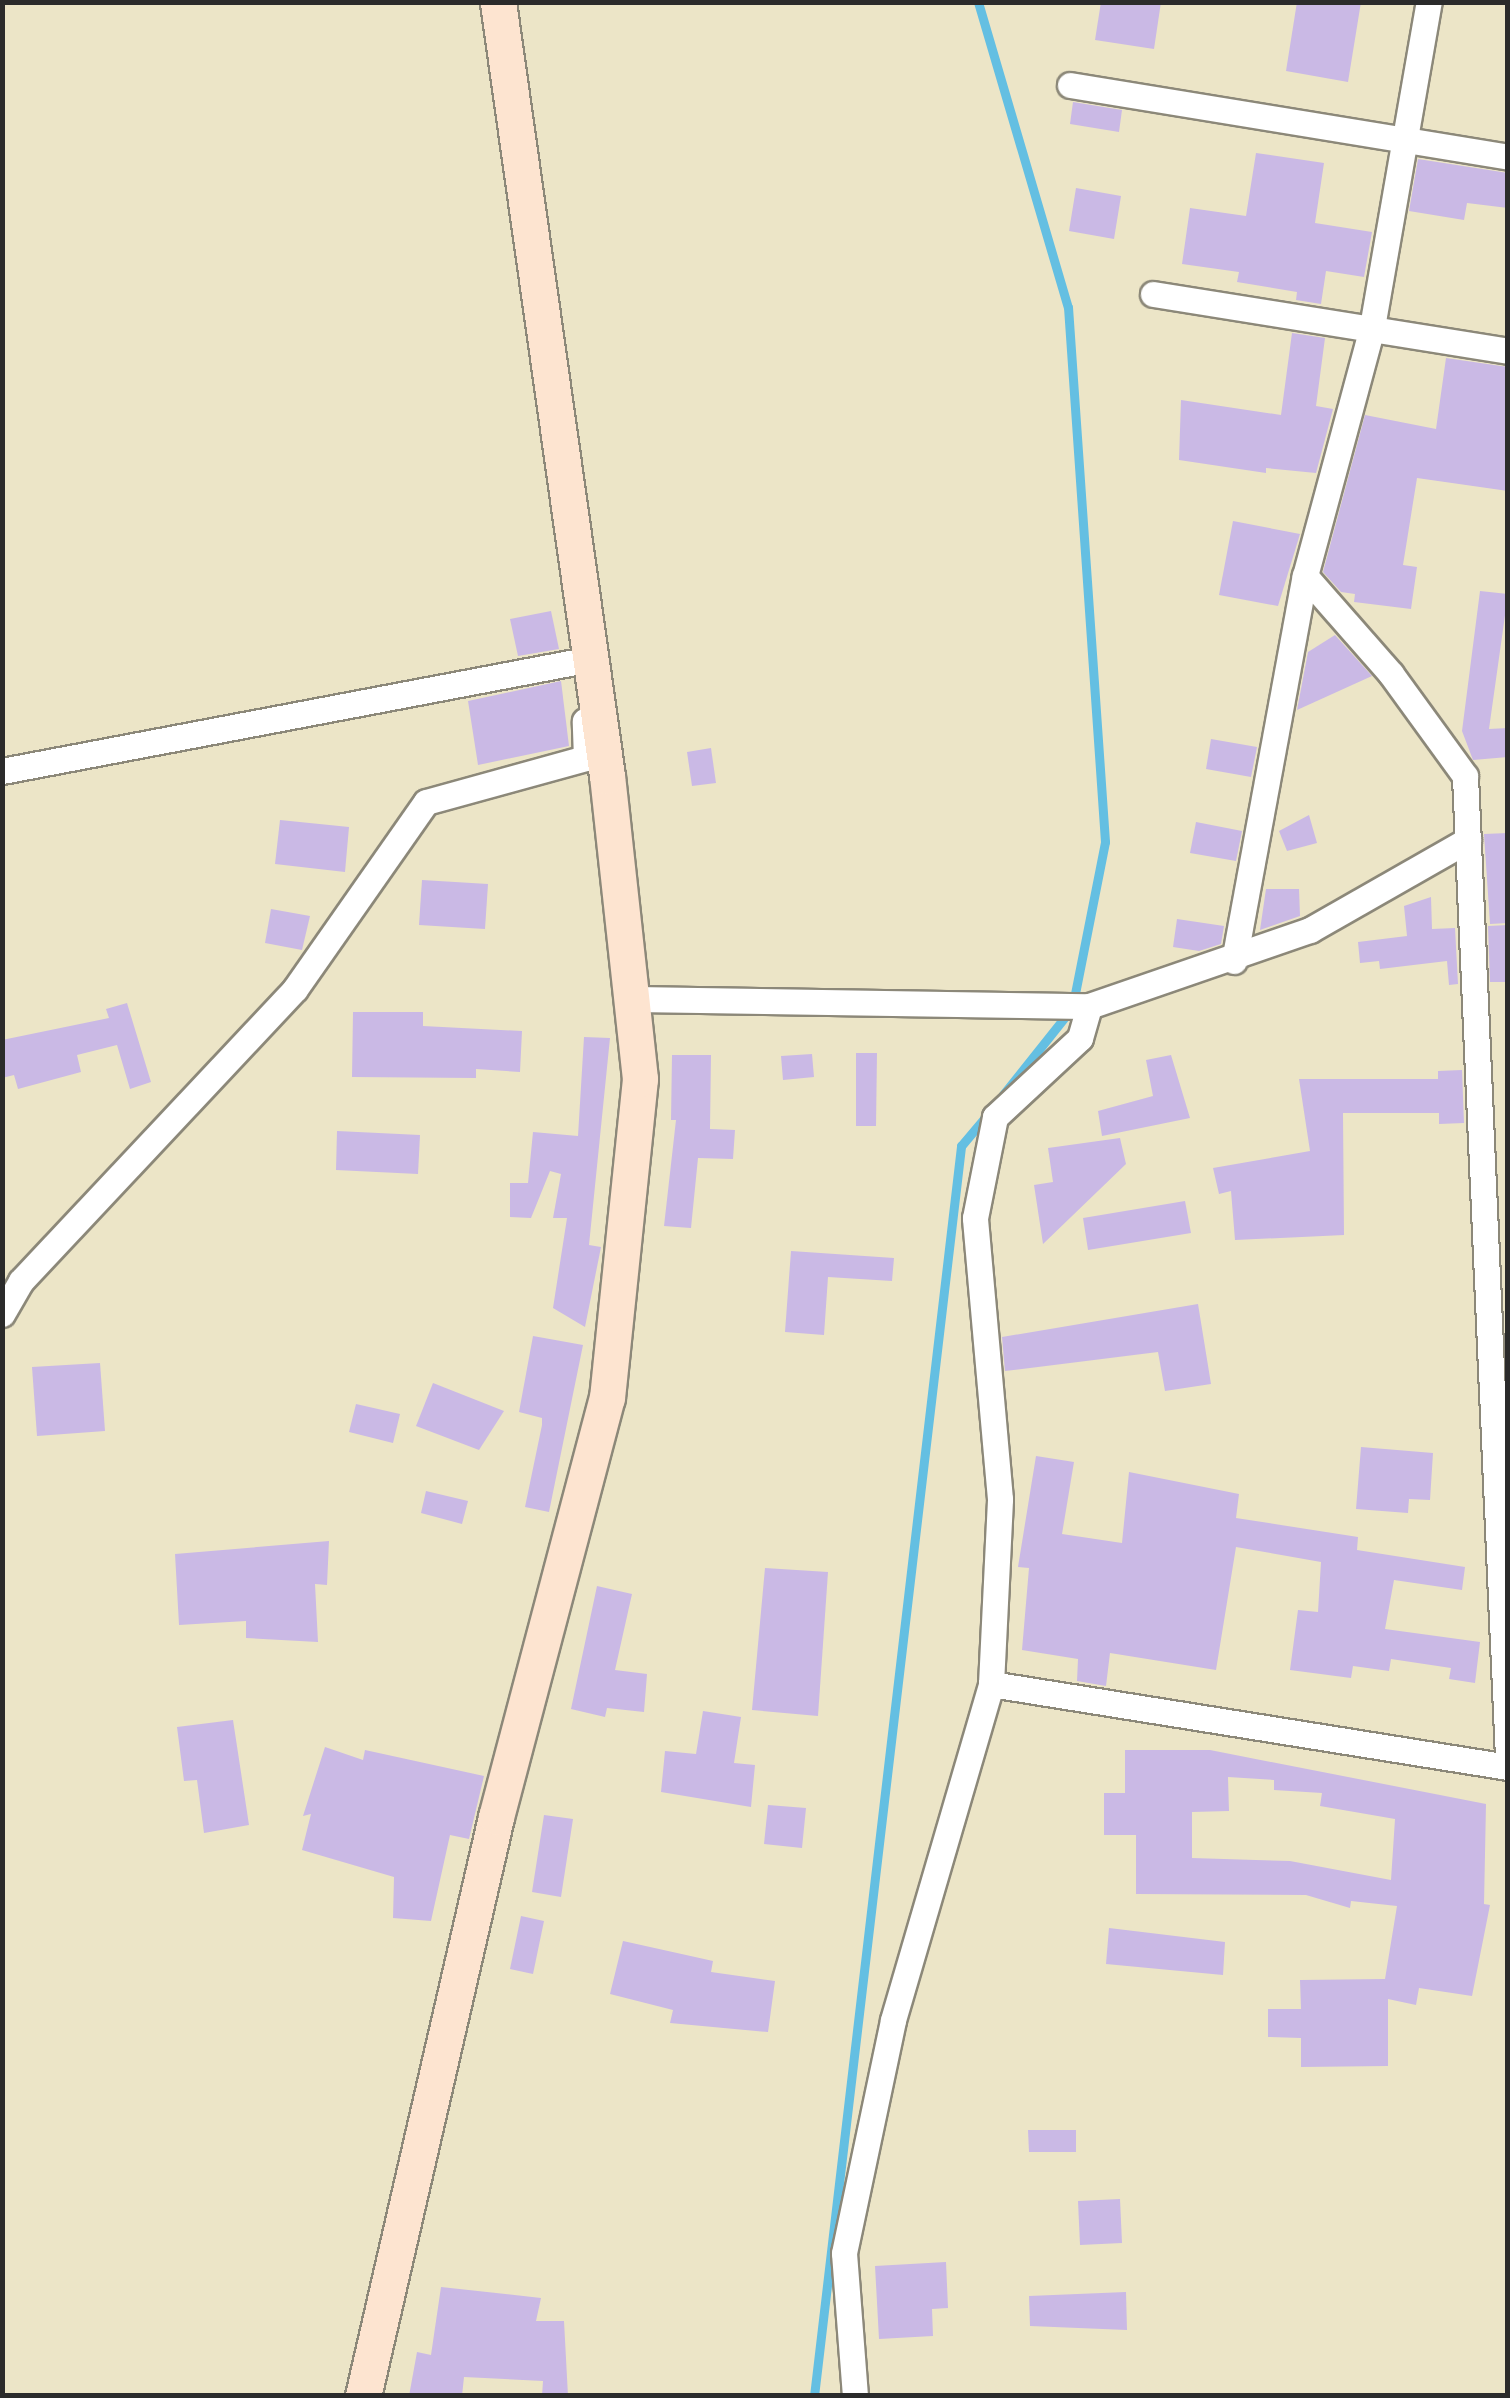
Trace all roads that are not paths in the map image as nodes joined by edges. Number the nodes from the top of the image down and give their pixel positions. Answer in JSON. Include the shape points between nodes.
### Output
{"nodes":[{"id":1,"x":498,"y":2,"type":"edge"},
{"id":2,"x":1428,"y":2,"type":"edge"},
{"id":3,"x":1070,"y":85,"type":"dead end"},
{"id":4,"x":1403,"y":141,"type":"junction"},
{"id":5,"x":1508,"y":157,"type":"edge"},
{"id":6,"x":1153,"y":294,"type":"dead end"},
{"id":7,"x":1372,"y":326,"type":"junction"},
{"id":8,"x":1508,"y":352,"type":"edge"},
{"id":9,"x":1306,"y":576,"type":"junction"},
{"id":10,"x":587,"y":661,"type":"junction"},
{"id":11,"x":2,"y":772,"type":"edge"},
{"id":12,"x":1468,"y":840,"type":"junction"},
{"id":13,"x":1234,"y":960,"type":"junction"},
{"id":14,"x":632,"y":999,"type":"junction"},
{"id":15,"x":1089,"y":1006,"type":"junction"},
{"id":16,"x":2,"y":1314,"type":"edge"},
{"id":17,"x":991,"y":1684,"type":"junction"},
{"id":18,"x":1508,"y":1757,"type":"edge"},
{"id":19,"x":1508,"y":1767,"type":"edge"},
{"id":20,"x":362,"y":2396,"type":"edge"},
{"id":21,"x":855,"y":2396,"type":"edge"}],
"edges":[{"from":1,"to":10,"type":"street"},
{"from":2,"to":4,"type":"street"},
{"from":3,"to":4,"type":"street"},
{"from":4,"to":5,"type":"street"},
{"from":4,"to":7,"type":"street"},
{"from":6,"to":7,"type":"street"},
{"from":7,"to":8,"type":"street"},
{"from":7,"to":9,"type":"street"},
{"from":9,"to":12,"type":"street","via":[[1465,776]]},
{"from":9,"to":13,"type":"street"},
{"from":10,"to":11,"type":"street"},
{"from":10,"to":14,"type":"street"},
{"from":10,"to":16,"type":"street","via":[[586,758],[426,802],[294,989],[21,1281]]},
{"from":12,"to":13,"type":"street","via":[[1310,930]]},
{"from":12,"to":18,"type":"street"},
{"from":13,"to":15,"type":"street"},
{"from":14,"to":15,"type":"street"},
{"from":14,"to":20,"type":"street","via":[[640,1079],[607,1398],[496,1817]]},
{"from":15,"to":17,"type":"street","via":[[1080,1038],[995,1117],[975,1218],[1000,1499]]},
{"from":17,"to":19,"type":"street"},
{"from":17,"to":21,"type":"street","via":[[893,2020],[844,2253]]}]}
